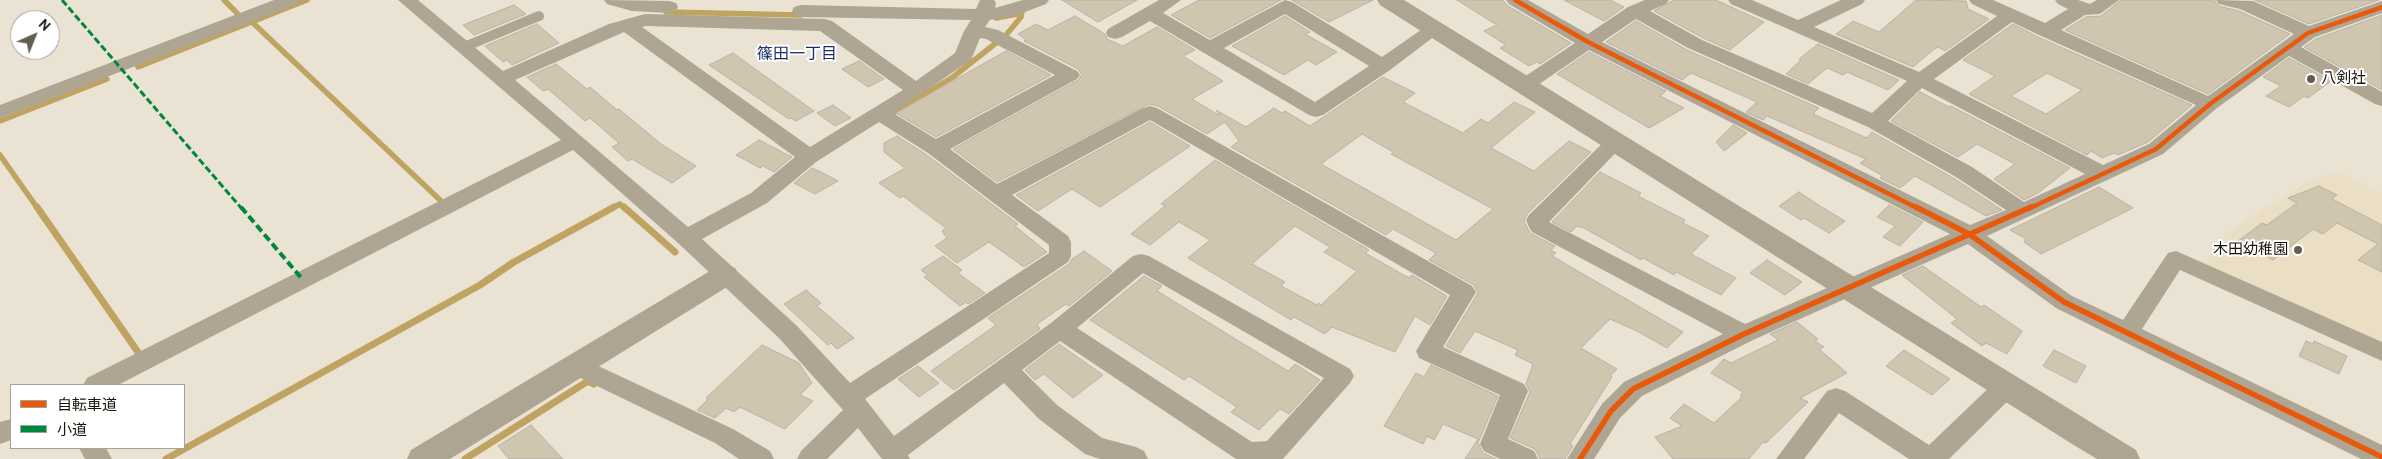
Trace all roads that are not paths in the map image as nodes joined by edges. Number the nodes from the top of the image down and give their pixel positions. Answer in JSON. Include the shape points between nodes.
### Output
{"nodes":[{"id":1,"x":291,"y":0,"type":"edge"},
{"id":2,"x":407,"y":0,"type":"edge"},
{"id":3,"x":613,"y":0,"type":"edge"},
{"id":4,"x":1040,"y":0,"type":"edge"},
{"id":5,"x":1172,"y":0,"type":"edge"},
{"id":6,"x":1388,"y":0,"type":"edge"},
{"id":7,"x":1517,"y":0,"type":"edge"},
{"id":8,"x":1660,"y":0,"type":"edge"},
{"id":9,"x":1737,"y":0,"type":"edge"},
{"id":10,"x":1856,"y":0,"type":"edge"},
{"id":11,"x":1978,"y":0,"type":"edge"},
{"id":12,"x":2064,"y":0,"type":"edge"},
{"id":13,"x":2110,"y":0,"type":"edge"},
{"id":14,"x":2225,"y":0,"type":"edge"},
{"id":15,"x":2349,"y":0,"type":"edge"},
{"id":16,"x":2378,"y":8,"type":"edge"},
{"id":17,"x":2082,"y":9,"type":"junction"},
{"id":18,"x":1634,"y":11,"type":"junction"},
{"id":19,"x":1150,"y":13,"type":"junction"},
{"id":20,"x":2010,"y":15,"type":"junction"},
{"id":21,"x":539,"y":16,"type":"dead end"},
{"id":22,"x":981,"y":16,"type":"edge"},
{"id":23,"x":627,"y":25,"type":"junction"},
{"id":24,"x":1798,"y":27,"type":"junction"},
{"id":25,"x":1435,"y":28,"type":"junction"},
{"id":26,"x":2046,"y":30,"type":"junction"},
{"id":27,"x":1115,"y":33,"type":"dead end"},
{"id":28,"x":2308,"y":33,"type":"junction"},
{"id":29,"x":1588,"y":42,"type":"junction"},
{"id":30,"x":464,"y":47,"type":"junction"},
{"id":31,"x":2288,"y":47,"type":"junction"},
{"id":32,"x":1210,"y":48,"type":"junction"},
{"id":33,"x":1383,"y":66,"type":"junction"},
{"id":34,"x":501,"y":79,"type":"junction"},
{"id":35,"x":1921,"y":80,"type":"junction"},
{"id":36,"x":1525,"y":85,"type":"junction"},
{"id":37,"x":916,"y":90,"type":"junction"},
{"id":38,"x":2382,"y":100,"type":"edge"},
{"id":39,"x":2210,"y":104,"type":"junction"},
{"id":40,"x":0,"y":112,"type":"edge"},
{"id":41,"x":880,"y":113,"type":"junction"},
{"id":42,"x":1875,"y":122,"type":"junction"},
{"id":43,"x":576,"y":141,"type":"junction"},
{"id":44,"x":1616,"y":142,"type":"junction"},
{"id":45,"x":935,"y":148,"type":"junction"},
{"id":46,"x":809,"y":157,"type":"junction"},
{"id":47,"x":2103,"y":174,"type":"junction"},
{"id":48,"x":996,"y":194,"type":"junction"},
{"id":49,"x":2023,"y":211,"type":"junction"},
{"id":50,"x":1969,"y":234,"type":"junction"},
{"id":51,"x":686,"y":238,"type":"junction"},
{"id":52,"x":725,"y":275,"type":"junction"},
{"id":53,"x":1848,"y":287,"type":"junction"},
{"id":54,"x":1060,"y":329,"type":"junction"},
{"id":55,"x":2127,"y":333,"type":"junction"},
{"id":56,"x":1744,"y":334,"type":"junction"},
{"id":57,"x":2382,"y":352,"type":"edge"},
{"id":58,"x":577,"y":365,"type":"junction"},
{"id":59,"x":1006,"y":369,"type":"junction"},
{"id":60,"x":98,"y":384,"type":"edge"},
{"id":61,"x":2006,"y":387,"type":"junction"},
{"id":62,"x":853,"y":404,"type":"junction"},
{"id":63,"x":895,"y":455,"type":"edge"},
{"id":64,"x":2382,"y":457,"type":"edge"},
{"id":65,"x":422,"y":459,"type":"edge"},
{"id":66,"x":761,"y":459,"type":"edge"},
{"id":67,"x":810,"y":459,"type":"edge"},
{"id":68,"x":1135,"y":459,"type":"edge"},
{"id":69,"x":1525,"y":459,"type":"edge"},
{"id":70,"x":1580,"y":459,"type":"edge"},
{"id":71,"x":1789,"y":459,"type":"edge"},
{"id":72,"x":1931,"y":459,"type":"edge"},
{"id":73,"x":2124,"y":459,"type":"edge"}],
"edges":[{"from":1,"to":40,"type":"street"},
{"from":2,"to":30,"type":"street"},
{"from":3,"to":22,"type":"street","via":[[644,7]]},
{"from":4,"to":22,"type":"street","via":[[1010,11]]},
{"from":5,"to":19,"type":"street"},
{"from":6,"to":25,"type":"street"},
{"from":7,"to":29,"type":"street"},
{"from":8,"to":18,"type":"street"},
{"from":9,"to":24,"type":"street"},
{"from":10,"to":24,"type":"street"},
{"from":11,"to":20,"type":"street"},
{"from":12,"to":17,"type":"street"},
{"from":13,"to":17,"type":"street","via":[[2093,10]]},
{"from":14,"to":28,"type":"street","via":[[2246,5]]},
{"from":15,"to":16,"type":"street"},
{"from":16,"to":28,"type":"street"},
{"from":17,"to":26,"type":"street"},
{"from":18,"to":29,"type":"street"},
{"from":18,"to":42,"type":"street","via":[[1695,44]]},
{"from":19,"to":27,"type":"street"},
{"from":19,"to":32,"type":"street"},
{"from":20,"to":26,"type":"street"},
{"from":20,"to":35,"type":"street"},
{"from":21,"to":30,"type":"lane"},
{"from":22,"to":37,"type":"street","via":[[964,56]]},
{"from":22,"to":45,"type":"street","via":[[991,34],[1070,75]]},
{"from":23,"to":34,"type":"street"},
{"from":23,"to":37,"type":"street","via":[[645,20],[825,25]]},
{"from":23,"to":46,"type":"street"},
{"from":24,"to":35,"type":"street"},
{"from":25,"to":33,"type":"street"},
{"from":25,"to":36,"type":"street"},
{"from":26,"to":39,"type":"street"},
{"from":28,"to":31,"type":"street"},
{"from":29,"to":36,"type":"street"},
{"from":29,"to":50,"type":"street"},
{"from":30,"to":34,"type":"street"},
{"from":31,"to":38,"type":"street"},
{"from":31,"to":39,"type":"street"},
{"from":32,"to":33,"type":"street","via":[[1285,6]]},
{"from":32,"to":33,"type":"street","via":[[1316,111]]},
{"from":34,"to":43,"type":"street"},
{"from":35,"to":42,"type":"street"},
{"from":35,"to":47,"type":"street"},
{"from":36,"to":44,"type":"street"},
{"from":37,"to":41,"type":"street"},
{"from":39,"to":47,"type":"street","via":[[2156,150]]},
{"from":41,"to":45,"type":"street"},
{"from":41,"to":46,"type":"street"},
{"from":42,"to":49,"type":"street","via":[[1964,172]]},
{"from":43,"to":51,"type":"street"},
{"from":43,"to":60,"type":"street"},
{"from":44,"to":53,"type":"street"},
{"from":44,"to":56,"type":"street","via":[[1538,220],[1540,227]]},
{"from":45,"to":48,"type":"street"},
{"from":46,"to":51,"type":"street","via":[[759,198]]},
{"from":47,"to":49,"type":"street"},
{"from":48,"to":62,"type":"street","via":[[1060,242],[1060,256]]},
{"from":48,"to":69,"type":"street","via":[[1150,112],[1464,292],[1428,352],[1515,391],[1493,444]]},
{"from":49,"to":50,"type":"street"},
{"from":50,"to":53,"type":"street"},
{"from":50,"to":55,"type":"street","via":[[2064,302]]},
{"from":51,"to":52,"type":"street"},
{"from":52,"to":58,"type":"street"},
{"from":52,"to":62,"type":"street","via":[[788,332]]},
{"from":53,"to":56,"type":"street"},
{"from":53,"to":61,"type":"street"},
{"from":54,"to":54,"type":"street","via":[[1141,262],[1341,376],[1274,451],[1248,453]]},
{"from":54,"to":59,"type":"street"},
{"from":55,"to":57,"type":"street","via":[[2176,259]]},
{"from":55,"to":64,"type":"street"},
{"from":56,"to":70,"type":"street","via":[[1633,389],[1611,411]]},
{"from":58,"to":65,"type":"street"},
{"from":58,"to":66,"type":"street","via":[[724,436]]},
{"from":59,"to":63,"type":"street"},
{"from":59,"to":68,"type":"street","via":[[1048,412],[1094,447]]},
{"from":61,"to":72,"type":"street"},
{"from":61,"to":73,"type":"street"},
{"from":62,"to":63,"type":"street"},
{"from":62,"to":67,"type":"street"},
{"from":71,"to":72,"type":"street","via":[[1836,398]]}]}
